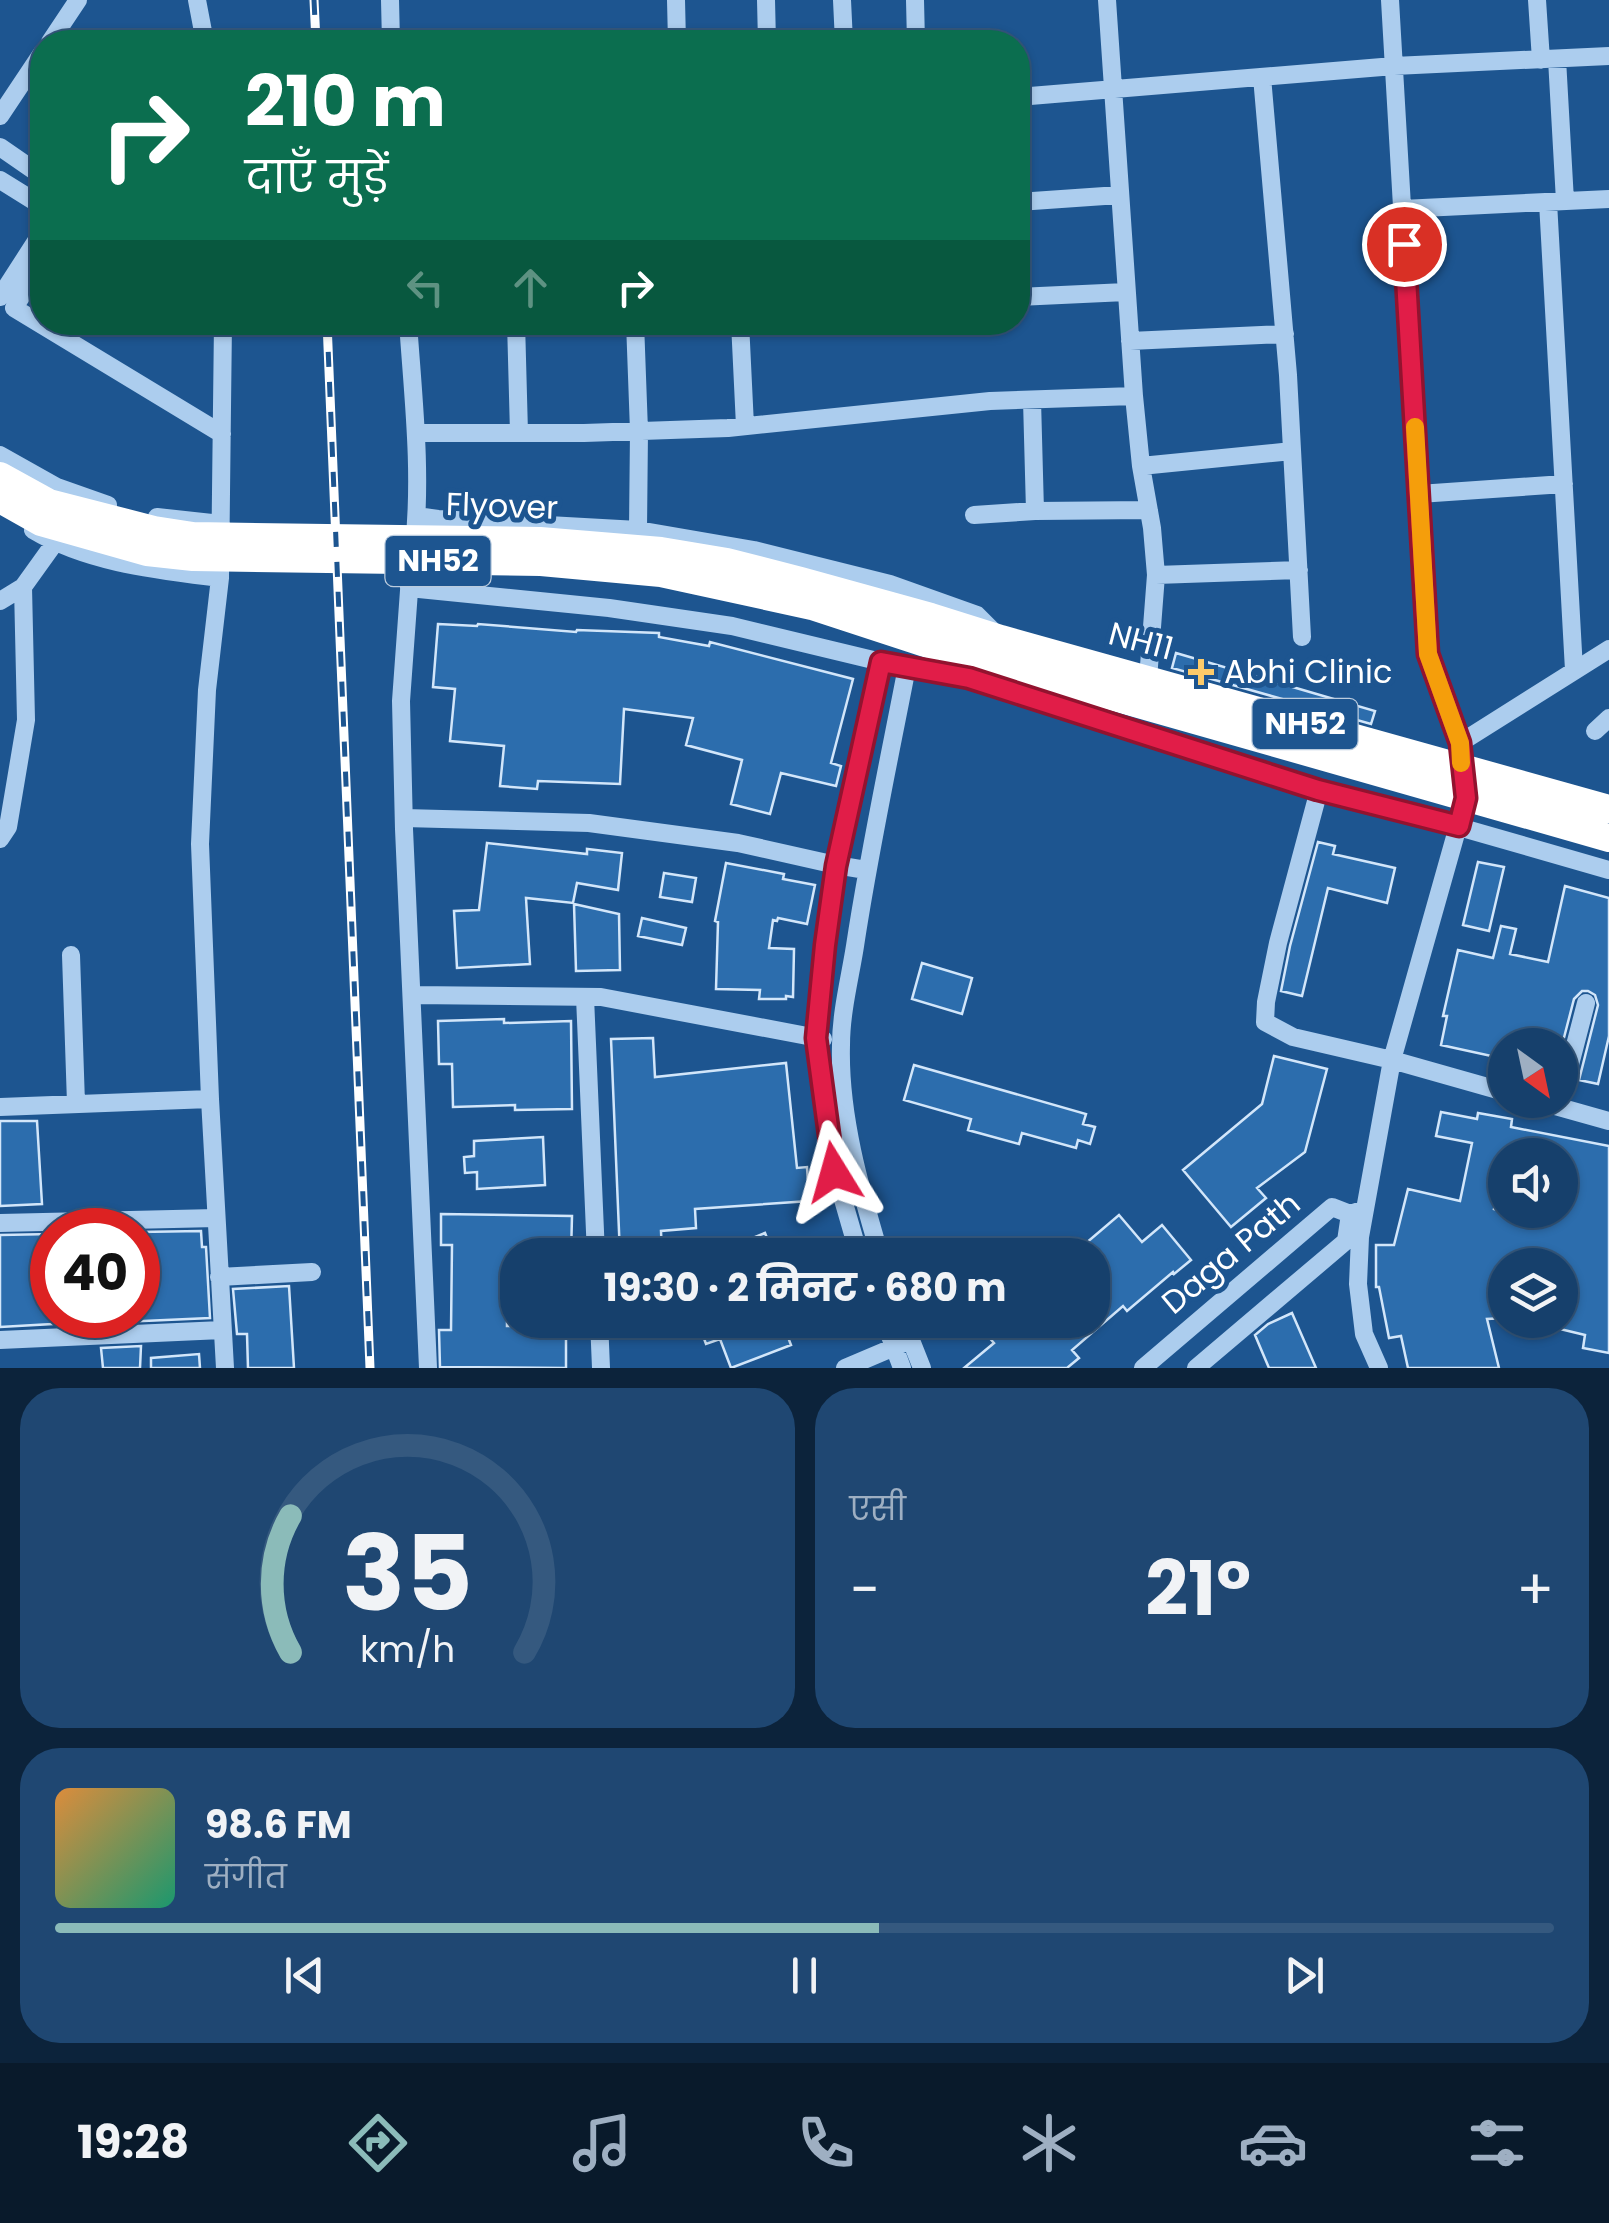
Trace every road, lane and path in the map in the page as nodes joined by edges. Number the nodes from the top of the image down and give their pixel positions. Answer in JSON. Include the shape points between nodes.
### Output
{"nodes":[{"id":1,"x":78,"y":0,"type":"edge"},
{"id":2,"x":197,"y":0,"type":"edge"},
{"id":3,"x":390,"y":0,"type":"edge"},
{"id":4,"x":676,"y":0,"type":"edge"},
{"id":5,"x":766,"y":0,"type":"edge"},
{"id":6,"x":842,"y":0,"type":"edge"},
{"id":7,"x":915,"y":0,"type":"edge"},
{"id":8,"x":1107,"y":0,"type":"edge"},
{"id":9,"x":1390,"y":0,"type":"edge"},
{"id":10,"x":1537,"y":0,"type":"edge"},
{"id":11,"x":60,"y":30,"type":"edge"},
{"id":12,"x":203,"y":30,"type":"edge"},
{"id":13,"x":391,"y":30,"type":"edge"},
{"id":14,"x":677,"y":30,"type":"edge"},
{"id":15,"x":767,"y":30,"type":"edge"},
{"id":16,"x":843,"y":30,"type":"edge"},
{"id":17,"x":916,"y":30,"type":"edge"},
{"id":18,"x":1609,"y":56,"type":"edge"},
{"id":19,"x":1549,"y":59,"type":"junction"},
{"id":20,"x":1394,"y":66,"type":"junction"},
{"id":21,"x":30,"y":74,"type":"edge"},
{"id":22,"x":1262,"y":77,"type":"junction"},
{"id":23,"x":1114,"y":89,"type":"junction"},
{"id":24,"x":1030,"y":96,"type":"edge"},
{"id":25,"x":0,"y":116,"type":"edge"},
{"id":26,"x":0,"y":147,"type":"edge"},
{"id":27,"x":30,"y":168,"type":"edge"},
{"id":28,"x":0,"y":180,"type":"edge"},
{"id":29,"x":1120,"y":195,"type":"junction"},
{"id":30,"x":1609,"y":198,"type":"edge"},
{"id":31,"x":30,"y":199,"type":"edge"},
{"id":32,"x":1030,"y":201,"type":"edge"},
{"id":33,"x":1556,"y":202,"type":"junction"},
{"id":34,"x":1402,"y":208,"type":"junction"},
{"id":35,"x":30,"y":251,"type":"edge"},
{"id":36,"x":30,"y":283,"type":"edge"},
{"id":37,"x":1126,"y":292,"type":"junction"},
{"id":38,"x":0,"y":297,"type":"edge"},
{"id":39,"x":1030,"y":297,"type":"edge"},
{"id":40,"x":30,"y":318,"type":"edge"},
{"id":41,"x":1285,"y":334,"type":"junction"},
{"id":42,"x":59,"y":335,"type":"edge"},
{"id":43,"x":223,"y":335,"type":"edge"},
{"id":44,"x":409,"y":335,"type":"edge"},
{"id":45,"x":516,"y":335,"type":"edge"},
{"id":46,"x":635,"y":335,"type":"edge"},
{"id":47,"x":741,"y":335,"type":"edge"},
{"id":48,"x":1130,"y":341,"type":"junction"},
{"id":49,"x":1134,"y":396,"type":"junction"},
{"id":50,"x":1032,"y":400,"type":"junction"},
{"id":51,"x":745,"y":426,"type":"junction"},
{"id":52,"x":639,"y":431,"type":"junction"},
{"id":53,"x":418,"y":433,"type":"junction"},
{"id":54,"x":519,"y":433,"type":"junction"},
{"id":55,"x":222,"y":434,"type":"junction"},
{"id":56,"x":1292,"y":451,"type":"junction"},
{"id":57,"x":0,"y":455,"type":"edge"},
{"id":58,"x":1141,"y":466,"type":"junction"},
{"id":59,"x":0,"y":476,"type":"edge"},
{"id":60,"x":1564,"y":484,"type":"junction"},
{"id":61,"x":1419,"y":494,"type":"junction"},
{"id":62,"x":0,"y":499,"type":"edge"},
{"id":63,"x":1148,"y":510,"type":"junction"},
{"id":64,"x":1034,"y":511,"type":"junction"},
{"id":65,"x":0,"y":512,"type":"edge"},
{"id":66,"x":974,"y":515,"type":"dead end"},
{"id":67,"x":417,"y":516,"type":"junction"},
{"id":68,"x":161,"y":518,"type":"junction"},
{"id":69,"x":221,"y":524,"type":"junction"},
{"id":70,"x":638,"y":530,"type":"junction"},
{"id":71,"x":56,"y":541,"type":"junction"},
{"id":72,"x":156,"y":570,"type":"junction"},
{"id":73,"x":1299,"y":570,"type":"junction"},
{"id":74,"x":727,"y":574,"type":"junction"},
{"id":75,"x":1156,"y":575,"type":"junction"},
{"id":76,"x":220,"y":578,"type":"junction"},
{"id":77,"x":23,"y":587,"type":"junction"},
{"id":78,"x":409,"y":588,"type":"junction"},
{"id":79,"x":0,"y":601,"type":"edge"},
{"id":80,"x":1302,"y":637,"type":"dead end"},
{"id":81,"x":1609,"y":649,"type":"edge"},
{"id":82,"x":987,"y":659,"type":"junction"},
{"id":83,"x":881,"y":662,"type":"junction"},
{"id":84,"x":906,"y":667,"type":"junction"},
{"id":85,"x":1574,"y":670,"type":"junction"},
{"id":86,"x":1148,"y":679,"type":"junction"},
{"id":87,"x":1609,"y":718,"type":"edge"},
{"id":88,"x":1595,"y":731,"type":"dead end"},
{"id":89,"x":1461,"y":756,"type":"junction"},
{"id":90,"x":1318,"y":790,"type":"junction"},
{"id":91,"x":1466,"y":798,"type":"junction"},
{"id":92,"x":1609,"y":809,"type":"edge"},
{"id":93,"x":404,"y":818,"type":"junction"},
{"id":94,"x":1459,"y":826,"type":"junction"},
{"id":95,"x":1609,"y":838,"type":"edge"},
{"id":96,"x":0,"y":839,"type":"edge"},
{"id":97,"x":836,"y":866,"type":"junction"},
{"id":98,"x":866,"y":870,"type":"junction"},
{"id":99,"x":1609,"y":870,"type":"edge"},
{"id":100,"x":71,"y":955,"type":"dead end"},
{"id":101,"x":413,"y":995,"type":"junction"},
{"id":102,"x":586,"y":997,"type":"junction"},
{"id":103,"x":1586,"y":1003,"type":"dead end"},
{"id":104,"x":1578,"y":1034,"type":"edge"},
{"id":105,"x":816,"y":1038,"type":"junction"},
{"id":106,"x":840,"y":1042,"type":"junction"},
{"id":107,"x":1392,"y":1060,"type":"junction"},
{"id":108,"x":1488,"y":1087,"type":"edge"},
{"id":109,"x":210,"y":1099,"type":"junction"},
{"id":110,"x":76,"y":1103,"type":"junction"},
{"id":111,"x":0,"y":1107,"type":"edge"},
{"id":112,"x":1578,"y":1112,"type":"edge"},
{"id":113,"x":1609,"y":1121,"type":"edge"},
{"id":114,"x":1358,"y":1212,"type":"junction"},
{"id":115,"x":216,"y":1218,"type":"junction"},
{"id":116,"x":0,"y":1223,"type":"edge"},
{"id":117,"x":595,"y":1238,"type":"edge"},
{"id":118,"x":854,"y":1238,"type":"edge"},
{"id":119,"x":875,"y":1238,"type":"edge"},
{"id":120,"x":312,"y":1272,"type":"dead end"},
{"id":121,"x":219,"y":1276,"type":"junction"},
{"id":122,"x":222,"y":1330,"type":"junction"},
{"id":123,"x":600,"y":1338,"type":"edge"},
{"id":124,"x":898,"y":1338,"type":"edge"},
{"id":125,"x":903,"y":1338,"type":"edge"},
{"id":126,"x":0,"y":1340,"type":"edge"},
{"id":127,"x":903,"y":1344,"type":"junction"},
{"id":128,"x":225,"y":1368,"type":"edge"},
{"id":129,"x":428,"y":1368,"type":"edge"},
{"id":130,"x":601,"y":1368,"type":"edge"},
{"id":131,"x":845,"y":1368,"type":"edge"},
{"id":132,"x":902,"y":1368,"type":"edge"},
{"id":133,"x":922,"y":1368,"type":"edge"},
{"id":134,"x":1142,"y":1368,"type":"edge"},
{"id":135,"x":1196,"y":1368,"type":"edge"},
{"id":136,"x":1379,"y":1368,"type":"edge"}],
"edges":[{"from":1,"to":11,"type":"street"},
{"from":2,"to":12,"type":"street"},
{"from":3,"to":13,"type":"street"},
{"from":4,"to":14,"type":"street"},
{"from":5,"to":15,"type":"street"},
{"from":6,"to":16,"type":"street"},
{"from":7,"to":17,"type":"street"},
{"from":8,"to":23,"type":"street"},
{"from":9,"to":20,"type":"street"},
{"from":10,"to":19,"type":"street"},
{"from":18,"to":19,"type":"street"},
{"from":19,"to":20,"type":"street"},
{"from":19,"to":33,"type":"street"},
{"from":20,"to":22,"type":"street"},
{"from":20,"to":34,"type":"street"},
{"from":21,"to":25,"type":"street"},
{"from":22,"to":23,"type":"street"},
{"from":22,"to":41,"type":"street"},
{"from":23,"to":24,"type":"street"},
{"from":23,"to":29,"type":"street"},
{"from":26,"to":27,"type":"street"},
{"from":28,"to":31,"type":"street"},
{"from":29,"to":32,"type":"street"},
{"from":29,"to":37,"type":"street"},
{"from":30,"to":33,"type":"street"},
{"from":33,"to":34,"type":"street"},
{"from":33,"to":60,"type":"street"},
{"from":34,"to":61,"type":"street"},
{"from":35,"to":38,"type":"street"},
{"from":36,"to":40,"type":"street","via":[[14,308]]},
{"from":37,"to":39,"type":"street"},
{"from":37,"to":48,"type":"street"},
{"from":41,"to":48,"type":"street"},
{"from":41,"to":56,"type":"street"},
{"from":42,"to":55,"type":"street"},
{"from":43,"to":55,"type":"street"},
{"from":44,"to":53,"type":"street"},
{"from":45,"to":54,"type":"street"},
{"from":46,"to":52,"type":"street"},
{"from":47,"to":51,"type":"street"},
{"from":48,"to":49,"type":"street"},
{"from":49,"to":50,"type":"street"},
{"from":49,"to":58,"type":"street"},
{"from":50,"to":51,"type":"street"},
{"from":50,"to":64,"type":"street"},
{"from":51,"to":52,"type":"street"},
{"from":52,"to":54,"type":"street"},
{"from":52,"to":70,"type":"street"},
{"from":53,"to":54,"type":"street"},
{"from":53,"to":67,"type":"street"},
{"from":55,"to":69,"type":"street"},
{"from":56,"to":58,"type":"street"},
{"from":56,"to":73,"type":"street"},
{"from":57,"to":68,"type":"street","via":[[98,503]]},
{"from":58,"to":63,"type":"street"},
{"from":59,"to":74,"type":"highway","name":"Flyover","number":"NH52","via":[[49,502],[193,536],[540,540],[660,552]]},
{"from":60,"to":61,"type":"street"},
{"from":60,"to":85,"type":"street"},
{"from":61,"to":89,"type":"street","via":[[1428,654]]},
{"from":62,"to":74,"type":"highway","name":"Flyover","number":"NH52","via":[[41,522],[147,552],[193,557],[541,562]]},
{"from":63,"to":64,"type":"street"},
{"from":63,"to":75,"type":"street"},
{"from":64,"to":66,"type":"street"},
{"from":65,"to":71,"type":"street"},
{"from":67,"to":70,"type":"street"},
{"from":67,"to":78,"type":"street"},
{"from":68,"to":69,"type":"street"},
{"from":68,"to":72,"type":"street"},
{"from":69,"to":76,"type":"street"},
{"from":70,"to":82,"type":"street","via":[[890,584],[977,615]]},
{"from":71,"to":72,"type":"street"},
{"from":71,"to":77,"type":"street"},
{"from":72,"to":76,"type":"street"},
{"from":73,"to":75,"type":"street"},
{"from":73,"to":80,"type":"street"},
{"from":74,"to":82,"type":"highway","name":"Flyover","number":"NH52","via":[[894,606]]},
{"from":75,"to":86,"type":"street"},
{"from":76,"to":109,"type":"street","via":[[206,690],[200,844]]},
{"from":77,"to":79,"type":"street"},
{"from":77,"to":96,"type":"street","via":[[26,720],[8,827]]},
{"from":78,"to":83,"type":"street","via":[[732,626]]},
{"from":78,"to":93,"type":"street","via":[[401,701]]},
{"from":81,"to":85,"type":"street"},
{"from":82,"to":84,"type":"street"},
{"from":82,"to":86,"type":"highway","name":"NH11","number":"NH52"},
{"from":82,"to":90,"type":"street"},
{"from":82,"to":91,"type":"highway","number":"NH52"},
{"from":83,"to":84,"type":"street"},
{"from":83,"to":97,"type":"street"},
{"from":84,"to":98,"type":"street"},
{"from":85,"to":89,"type":"street"},
{"from":86,"to":89,"type":"highway","name":"NH11","number":"NH52"},
{"from":87,"to":88,"type":"street"},
{"from":89,"to":91,"type":"street"},
{"from":89,"to":92,"type":"highway","name":"NH11","number":"NH52"},
{"from":90,"to":94,"type":"street"},
{"from":90,"to":107,"type":"street","via":[[1278,943],[1266,1022],[1294,1037]]},
{"from":91,"to":94,"type":"street"},
{"from":91,"to":95,"type":"highway","number":"NH52"},
{"from":93,"to":97,"type":"street","via":[[589,823],[738,842]]},
{"from":93,"to":101,"type":"street"},
{"from":94,"to":99,"type":"street"},
{"from":94,"to":107,"type":"street"},
{"from":97,"to":98,"type":"street"},
{"from":97,"to":105,"type":"street"},
{"from":98,"to":106,"type":"street"},
{"from":100,"to":110,"type":"street"},
{"from":101,"to":102,"type":"street"},
{"from":101,"to":129,"type":"street"},
{"from":102,"to":105,"type":"street"},
{"from":102,"to":117,"type":"street"},
{"from":103,"to":104,"type":"street"},
{"from":105,"to":106,"type":"street"},
{"from":105,"to":118,"type":"street","via":[[834,1172]]},
{"from":106,"to":119,"type":"street","via":[[850,1136]]},
{"from":107,"to":108,"type":"street"},
{"from":107,"to":114,"type":"street"},
{"from":109,"to":110,"type":"street"},
{"from":109,"to":115,"type":"street"},
{"from":110,"to":111,"type":"street"},
{"from":112,"to":113,"type":"street"},
{"from":114,"to":134,"type":"street","name":"Daga Path","via":[[1332,1207]]},
{"from":114,"to":135,"type":"street","via":[[1346,1241]]},
{"from":114,"to":136,"type":"street","via":[[1364,1334]]},
{"from":115,"to":116,"type":"street"},
{"from":115,"to":121,"type":"street"},
{"from":120,"to":121,"type":"street"},
{"from":121,"to":122,"type":"street"},
{"from":122,"to":126,"type":"street"},
{"from":122,"to":128,"type":"street"},
{"from":123,"to":130,"type":"street"},
{"from":124,"to":127,"type":"street"},
{"from":125,"to":127,"type":"street"},
{"from":127,"to":131,"type":"street"},
{"from":127,"to":132,"type":"street"},
{"from":127,"to":133,"type":"street"}]}
